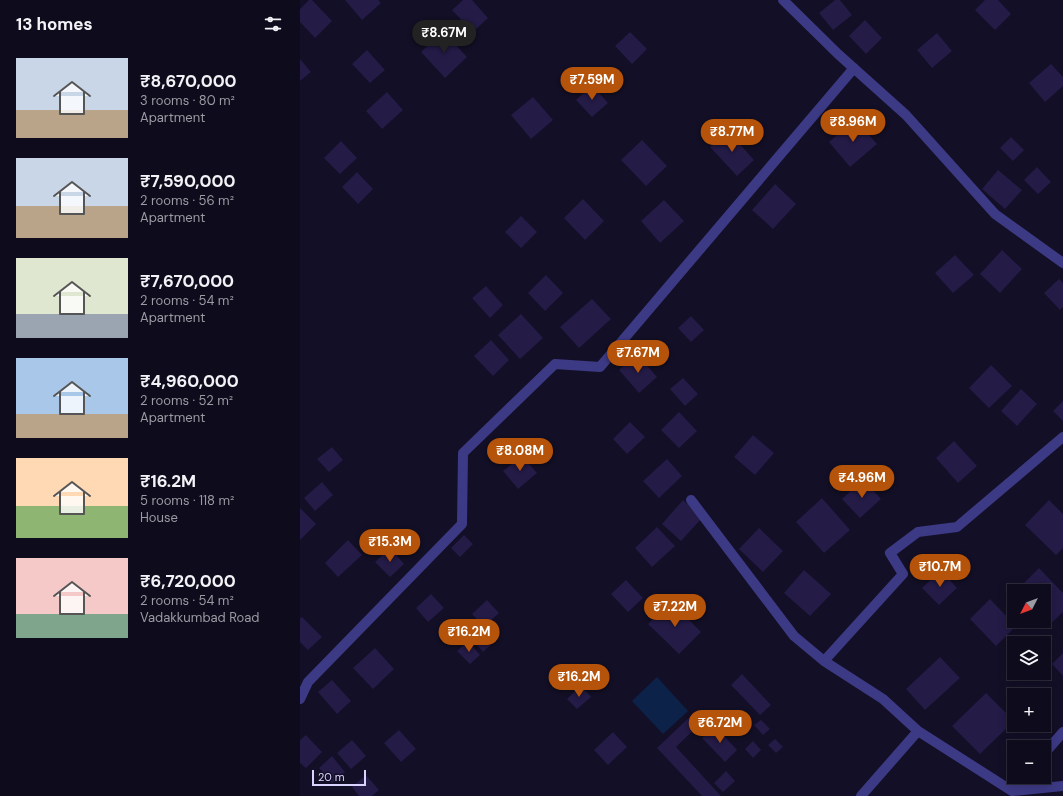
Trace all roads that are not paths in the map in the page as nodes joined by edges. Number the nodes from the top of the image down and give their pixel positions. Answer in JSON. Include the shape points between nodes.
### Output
{"nodes":[{"id":1,"x":783,"y":0,"type":"edge"},
{"id":2,"x":854,"y":68,"type":"junction"},
{"id":3,"x":1063,"y":263,"type":"edge"},
{"id":4,"x":1063,"y":437,"type":"edge"},
{"id":5,"x":691,"y":500,"type":"dead end"},
{"id":6,"x":824,"y":661,"type":"junction"},
{"id":7,"x":300,"y":699,"type":"edge"},
{"id":8,"x":918,"y":731,"type":"junction"},
{"id":9,"x":1063,"y":732,"type":"edge"},
{"id":10,"x":1051,"y":746,"type":"edge"},
{"id":11,"x":1018,"y":784,"type":"edge"},
{"id":12,"x":1063,"y":786,"type":"edge"},
{"id":13,"x":1012,"y":791,"type":"junction"},
{"id":14,"x":861,"y":796,"type":"edge"}],
"edges":[{"from":1,"to":2,"type":"street"},
{"from":2,"to":3,"type":"street","via":[[906,115],[995,214]]},
{"from":2,"to":7,"type":"street","via":[[600,367],[555,364],[462,453],[462,524],[308,682]]},
{"from":4,"to":6,"type":"street","via":[[957,527],[918,532],[890,553],[903,574]]},
{"from":5,"to":6,"type":"street","via":[[794,636]]},
{"from":6,"to":8,"type":"street","via":[[883,699]]},
{"from":8,"to":13,"type":"street"},
{"from":8,"to":14,"type":"street"},
{"from":9,"to":10,"type":"street"},
{"from":11,"to":13,"type":"street"},
{"from":12,"to":13,"type":"street"}]}
